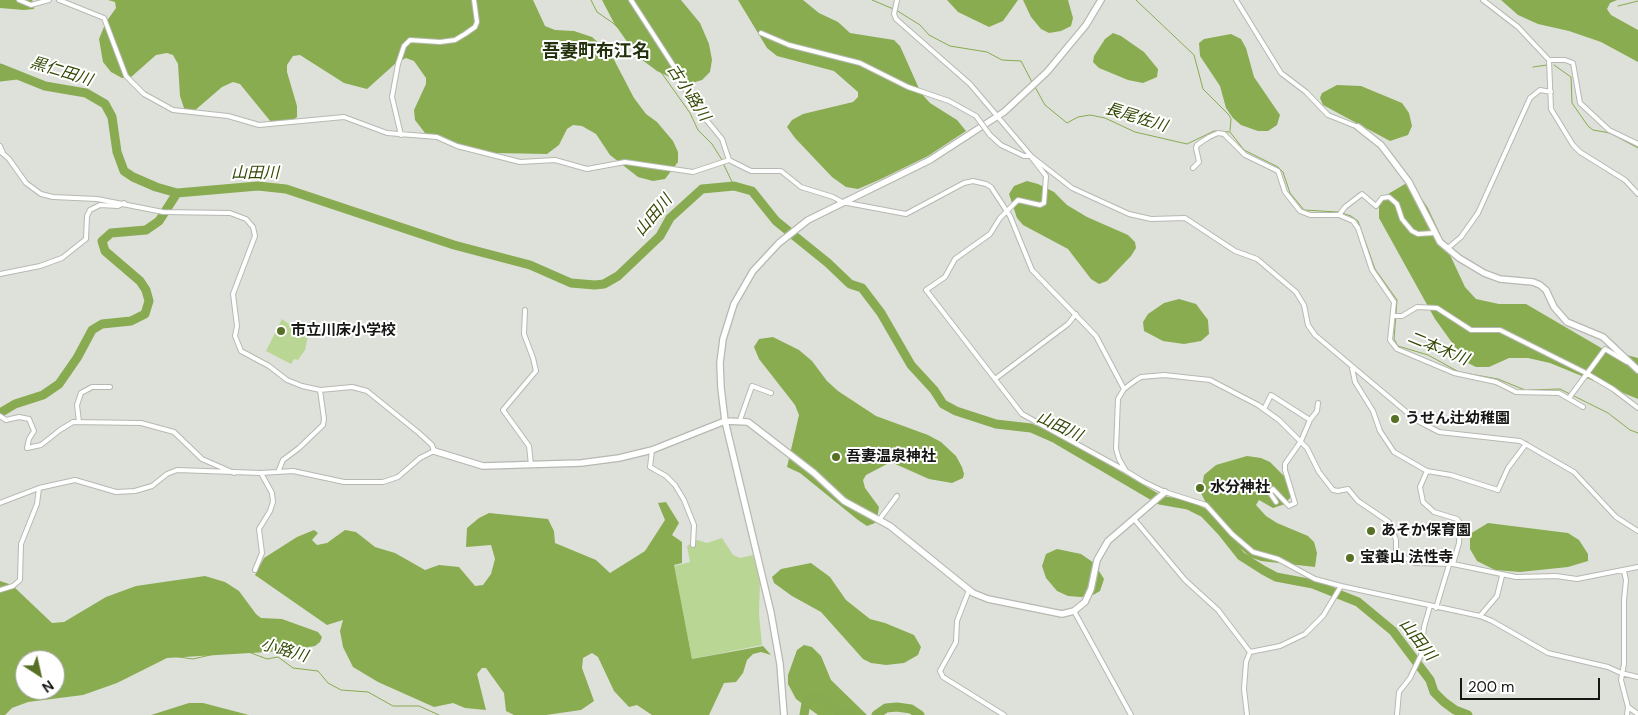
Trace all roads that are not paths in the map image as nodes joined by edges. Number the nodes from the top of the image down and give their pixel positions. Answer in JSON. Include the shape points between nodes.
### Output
{"nodes":[{"id":1,"x":19,"y":0,"type":"edge"},
{"id":2,"x":49,"y":0,"type":"edge"},
{"id":3,"x":59,"y":0,"type":"edge"},
{"id":4,"x":474,"y":0,"type":"edge"},
{"id":5,"x":632,"y":0,"type":"edge"},
{"id":6,"x":897,"y":0,"type":"edge"},
{"id":7,"x":1101,"y":0,"type":"edge"},
{"id":8,"x":1236,"y":0,"type":"edge"},
{"id":9,"x":1483,"y":0,"type":"edge"},
{"id":10,"x":1487,"y":0,"type":"edge"},
{"id":11,"x":1491,"y":7,"type":"junction"},
{"id":12,"x":761,"y":33,"type":"dead end"},
{"id":13,"x":1549,"y":60,"type":"junction"},
{"id":14,"x":1551,"y":92,"type":"junction"},
{"id":15,"x":1002,"y":114,"type":"junction"},
{"id":16,"x":1358,"y":127,"type":"joint"},
{"id":17,"x":401,"y":134,"type":"junction"},
{"id":18,"x":1638,"y":144,"type":"edge"},
{"id":19,"x":0,"y":146,"type":"edge"},
{"id":20,"x":2,"y":152,"type":"edge"},
{"id":21,"x":1031,"y":156,"type":"junction"},
{"id":22,"x":727,"y":160,"type":"junction"},
{"id":23,"x":1193,"y":168,"type":"dead end"},
{"id":24,"x":1638,"y":194,"type":"edge"},
{"id":25,"x":842,"y":202,"type":"junction"},
{"id":26,"x":124,"y":203,"type":"junction"},
{"id":27,"x":1008,"y":212,"type":"junction"},
{"id":28,"x":1340,"y":213,"type":"junction"},
{"id":29,"x":1434,"y":233,"type":"junction"},
{"id":30,"x":1448,"y":248,"type":"junction"},
{"id":31,"x":0,"y":274,"type":"edge"},
{"id":32,"x":525,"y":310,"type":"dead end"},
{"id":33,"x":1076,"y":314,"type":"junction"},
{"id":34,"x":1396,"y":316,"type":"junction"},
{"id":35,"x":1629,"y":361,"type":"junction"},
{"id":36,"x":1352,"y":368,"type":"junction"},
{"id":37,"x":1638,"y":370,"type":"edge"},
{"id":38,"x":1586,"y":373,"type":"junction"},
{"id":39,"x":995,"y":379,"type":"junction"},
{"id":40,"x":110,"y":387,"type":"dead end"},
{"id":41,"x":1124,"y":389,"type":"junction"},
{"id":42,"x":320,"y":390,"type":"junction"},
{"id":43,"x":771,"y":393,"type":"dead end"},
{"id":44,"x":1570,"y":396,"type":"junction"},
{"id":45,"x":1318,"y":403,"type":"dead end"},
{"id":46,"x":1583,"y":407,"type":"dead end"},
{"id":47,"x":1638,"y":408,"type":"edge"},
{"id":48,"x":1264,"y":409,"type":"junction"},
{"id":49,"x":0,"y":416,"type":"edge"},
{"id":50,"x":740,"y":420,"type":"junction"},
{"id":51,"x":1310,"y":420,"type":"junction"},
{"id":52,"x":725,"y":421,"type":"junction"},
{"id":53,"x":78,"y":422,"type":"junction"},
{"id":54,"x":1301,"y":442,"type":"junction"},
{"id":55,"x":1526,"y":444,"type":"junction"},
{"id":56,"x":652,"y":450,"type":"junction"},
{"id":57,"x":434,"y":451,"type":"junction"},
{"id":58,"x":531,"y":465,"type":"junction"},
{"id":59,"x":1126,"y":471,"type":"junction"},
{"id":60,"x":1427,"y":471,"type":"junction"},
{"id":61,"x":278,"y":472,"type":"junction"},
{"id":62,"x":234,"y":473,"type":"junction"},
{"id":63,"x":261,"y":474,"type":"junction"},
{"id":64,"x":39,"y":488,"type":"junction"},
{"id":65,"x":1164,"y":494,"type":"junction"},
{"id":66,"x":897,"y":496,"type":"dead end"},
{"id":67,"x":1276,"y":502,"type":"dead end"},
{"id":68,"x":0,"y":503,"type":"edge"},
{"id":69,"x":1134,"y":519,"type":"junction"},
{"id":70,"x":879,"y":520,"type":"junction"},
{"id":71,"x":1638,"y":531,"type":"edge"},
{"id":72,"x":693,"y":544,"type":"dead end"},
{"id":73,"x":1451,"y":565,"type":"junction"},
{"id":74,"x":1638,"y":567,"type":"edge"},
{"id":75,"x":255,"y":570,"type":"dead end"},
{"id":76,"x":1624,"y":571,"type":"junction"},
{"id":77,"x":1502,"y":576,"type":"junction"},
{"id":78,"x":1340,"y":588,"type":"junction"},
{"id":79,"x":0,"y":590,"type":"edge"},
{"id":80,"x":969,"y":590,"type":"junction"},
{"id":81,"x":1430,"y":606,"type":"junction"},
{"id":82,"x":1436,"y":608,"type":"junction"},
{"id":83,"x":1074,"y":612,"type":"junction"},
{"id":84,"x":1480,"y":616,"type":"junction"},
{"id":85,"x":1250,"y":652,"type":"junction"},
{"id":86,"x":1621,"y":674,"type":"junction"},
{"id":87,"x":1638,"y":677,"type":"edge"},
{"id":88,"x":1628,"y":707,"type":"junction"},
{"id":89,"x":1638,"y":714,"type":"edge"},
{"id":90,"x":784,"y":715,"type":"edge"},
{"id":91,"x":1004,"y":715,"type":"edge"},
{"id":92,"x":1131,"y":715,"type":"edge"},
{"id":93,"x":1247,"y":715,"type":"edge"},
{"id":94,"x":1397,"y":715,"type":"edge"},
{"id":95,"x":1627,"y":715,"type":"edge"}],
"edges":[{"from":1,"to":2,"type":"street","via":[[31,5]]},
{"from":3,"to":17,"type":"street","via":[[104,18],[126,76],[135,87],[165,107],[228,116],[258,125],[344,117]]},
{"from":4,"to":17,"type":"street","via":[[477,22],[465,34],[455,40],[440,42],[410,40],[404,46],[392,97]]},
{"from":5,"to":22,"type":"street","via":[[675,68],[691,101],[722,139]]},
{"from":6,"to":15,"type":"street","via":[[896,19]]},
{"from":7,"to":15,"type":"street","via":[[1086,25],[1047,72]]},
{"from":8,"to":16,"type":"street","via":[[1281,73],[1328,115]]},
{"from":9,"to":11,"type":"street"},
{"from":10,"to":11,"type":"street"},
{"from":11,"to":13,"type":"street","via":[[1518,27]]},
{"from":12,"to":21,"type":"street","bridge":true,"via":[[789,45],[860,63],[908,87],[949,101],[976,116],[1001,145]]},
{"from":13,"to":14,"type":"street"},
{"from":13,"to":18,"type":"street","via":[[1573,63],[1580,103],[1609,130]]},
{"from":14,"to":24,"type":"street","via":[[1551,109],[1573,145],[1625,180]]},
{"from":14,"to":30,"type":"street","via":[[1540,90],[1530,98],[1478,214]]},
{"from":15,"to":21,"type":"street"},
{"from":15,"to":25,"type":"street","via":[[930,160]]},
{"from":16,"to":29,"type":"street","via":[[1376,140],[1409,182]]},
{"from":17,"to":22,"type":"street","via":[[437,137],[457,146],[520,162],[555,160],[587,169],[625,162],[693,172]]},
{"from":19,"to":20,"type":"street"},
{"from":20,"to":26,"type":"street","via":[[26,183],[42,194]]},
{"from":21,"to":27,"type":"street","via":[[1046,176],[1044,203],[1040,205],[1019,199]]},
{"from":21,"to":36,"type":"street","via":[[1072,188],[1114,209],[1151,219],[1185,218],[1235,251],[1257,259],[1296,292],[1304,305],[1310,330]]},
{"from":22,"to":25,"type":"street","via":[[751,171],[781,171],[801,187],[833,196]]},
{"from":23,"to":28,"type":"street","via":[[1200,162],[1197,145],[1218,133],[1224,134],[1245,155],[1278,171],[1285,192],[1300,211],[1310,215]]},
{"from":25,"to":27,"type":"street","via":[[906,214],[973,181],[991,187]]},
{"from":25,"to":52,"type":"street","via":[[822,212],[779,243],[753,271],[734,304],[723,339],[720,363]]},
{"from":26,"to":31,"type":"street","via":[[100,205],[90,210],[86,239],[62,258]]},
{"from":26,"to":42,"type":"street","via":[[163,212],[230,213],[250,223],[255,232],[254,241],[233,294],[237,343],[244,354],[269,366],[287,380]]},
{"from":27,"to":33,"type":"street","via":[[1032,270]]},
{"from":27,"to":39,"type":"street","via":[[990,234],[952,262],[945,277],[926,290]]},
{"from":28,"to":29,"type":"street","via":[[1362,194],[1376,206],[1382,198],[1389,197],[1397,204],[1406,226],[1412,231]]},
{"from":28,"to":34,"type":"street","via":[[1356,224],[1372,270],[1394,302]]},
{"from":29,"to":30,"type":"street"},
{"from":30,"to":35,"type":"street","via":[[1493,277],[1540,285],[1567,322],[1603,337]]},
{"from":32,"to":58,"type":"street","via":[[524,334],[536,372],[503,410],[529,446]]},
{"from":33,"to":39,"type":"street","via":[[1068,324]]},
{"from":33,"to":41,"type":"street","via":[[1096,336]]},
{"from":34,"to":38,"type":"street","via":[[1417,307],[1437,308],[1471,330],[1500,330]]},
{"from":34,"to":44,"type":"street","via":[[1390,340],[1397,349],[1454,373],[1496,382],[1516,392],[1555,392]]},
{"from":35,"to":37,"type":"street"},
{"from":35,"to":38,"type":"street","via":[[1606,349]]},
{"from":36,"to":55,"type":"street","via":[[1416,420],[1439,432],[1514,439]]},
{"from":36,"to":60,"type":"street","via":[[1355,382],[1394,452]]},
{"from":38,"to":44,"type":"street"},
{"from":38,"to":47,"type":"street"},
{"from":39,"to":59,"type":"street","via":[[1026,418]]},
{"from":40,"to":53,"type":"street","via":[[92,387],[81,394],[77,405]]},
{"from":41,"to":48,"type":"street","via":[[1141,377],[1164,375],[1206,380]]},
{"from":41,"to":59,"type":"street","via":[[1118,403],[1116,449]]},
{"from":42,"to":57,"type":"street","via":[[352,386],[368,391],[419,433]]},
{"from":42,"to":61,"type":"street","via":[[323,425],[283,460]]},
{"from":43,"to":50,"type":"street","via":[[752,386]]},
{"from":44,"to":46,"type":"street"},
{"from":45,"to":51,"type":"street","via":[[1317,411]]},
{"from":48,"to":51,"type":"street","via":[[1271,395]]},
{"from":48,"to":54,"type":"street"},
{"from":49,"to":53,"type":"street","via":[[6,420],[29,419],[34,431],[27,448],[41,445],[68,424]]},
{"from":50,"to":52,"type":"street"},
{"from":50,"to":70,"type":"street","via":[[748,422],[814,473],[844,501]]},
{"from":51,"to":54,"type":"street"},
{"from":52,"to":56,"type":"street"},
{"from":52,"to":90,"type":"street","via":[[771,614],[780,664]]},
{"from":53,"to":62,"type":"street","via":[[141,423],[174,432],[202,459]]},
{"from":54,"to":67,"type":"street","via":[[1284,467],[1295,505],[1288,506],[1273,489],[1270,493]]},
{"from":54,"to":73,"type":"street","via":[[1333,490],[1348,489],[1358,501],[1389,522],[1398,556],[1415,563]]},
{"from":55,"to":60,"type":"street","via":[[1508,468],[1498,490]]},
{"from":55,"to":71,"type":"street","via":[[1574,472],[1616,517]]},
{"from":56,"to":58,"type":"street","via":[[602,461]]},
{"from":56,"to":72,"type":"street","via":[[650,467],[666,476],[684,500],[694,525]]},
{"from":57,"to":58,"type":"street","via":[[483,466]]},
{"from":57,"to":61,"type":"street","via":[[420,458],[398,478],[383,482],[344,482],[301,472]]},
{"from":59,"to":65,"type":"street"},
{"from":60,"to":73,"type":"street","via":[[1420,488],[1421,498],[1434,512],[1456,519],[1461,525]]},
{"from":61,"to":63,"type":"street"},
{"from":62,"to":63,"type":"street"},
{"from":62,"to":64,"type":"street","via":[[177,470],[166,474],[152,486],[122,492],[75,480]]},
{"from":63,"to":75,"type":"street","via":[[272,493],[273,502],[258,529],[262,553]]},
{"from":64,"to":68,"type":"street"},
{"from":64,"to":79,"type":"street","via":[[37,504],[22,544],[20,580]]},
{"from":65,"to":69,"type":"street"},
{"from":65,"to":78,"type":"street","via":[[1206,504],[1253,552],[1278,559]]},
{"from":66,"to":70,"type":"street"},
{"from":69,"to":83,"type":"street","via":[[1103,549],[1088,596]]},
{"from":69,"to":85,"type":"street","via":[[1185,580],[1218,610]]},
{"from":70,"to":80,"type":"street"},
{"from":73,"to":77,"type":"street"},
{"from":73,"to":82,"type":"street"},
{"from":74,"to":76,"type":"street"},
{"from":76,"to":77,"type":"street","via":[[1577,579]]},
{"from":76,"to":86,"type":"street","via":[[1624,664]]},
{"from":77,"to":84,"type":"street","via":[[1497,596]]},
{"from":78,"to":81,"type":"street"},
{"from":78,"to":85,"type":"street","via":[[1315,625],[1291,643]]},
{"from":80,"to":83,"type":"street","via":[[988,599],[1040,611]]},
{"from":80,"to":91,"type":"street","via":[[957,621],[956,642],[940,671],[943,677]]},
{"from":81,"to":82,"type":"street"},
{"from":81,"to":94,"type":"street","via":[[1419,660],[1399,692]]},
{"from":82,"to":84,"type":"street"},
{"from":83,"to":92,"type":"street"},
{"from":84,"to":86,"type":"street","via":[[1548,653],[1608,667]]},
{"from":85,"to":93,"type":"street","via":[[1244,689]]},
{"from":86,"to":87,"type":"street"},
{"from":86,"to":88,"type":"street"},
{"from":88,"to":89,"type":"street"},
{"from":88,"to":95,"type":"street"}]}
